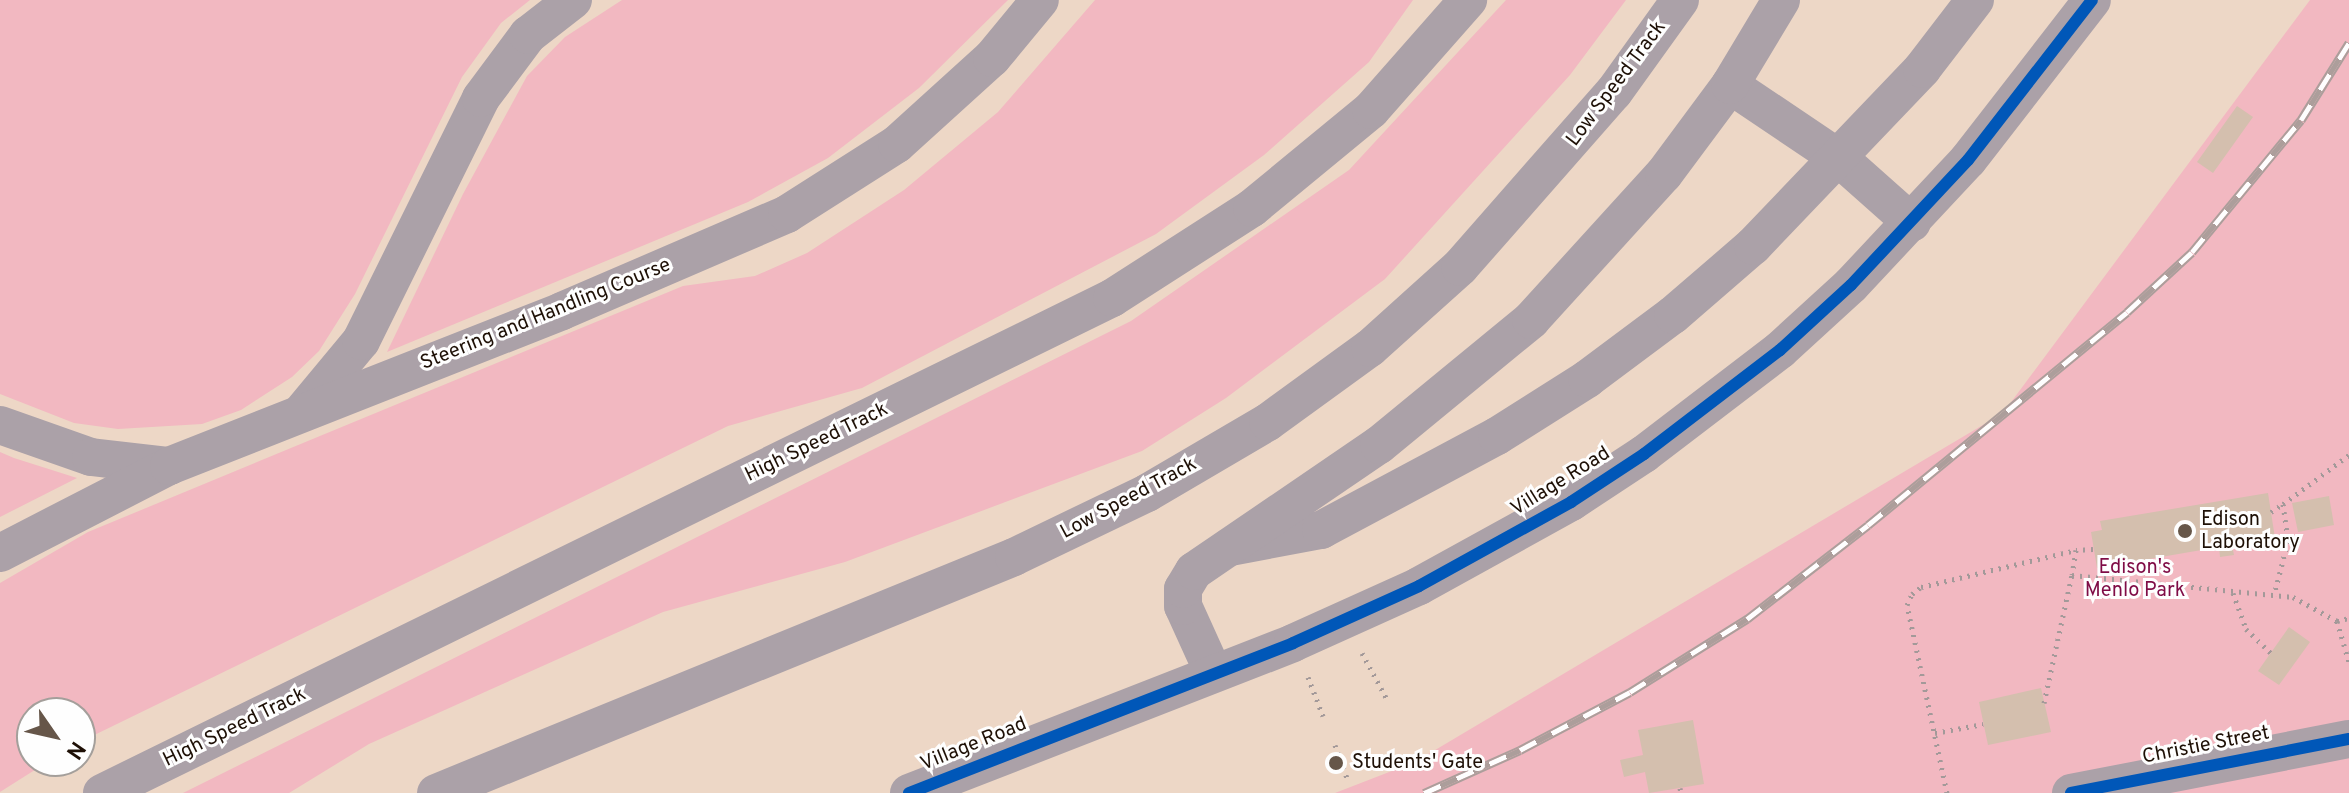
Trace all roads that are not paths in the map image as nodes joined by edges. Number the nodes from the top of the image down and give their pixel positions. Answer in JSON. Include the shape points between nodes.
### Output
{"nodes":[{"id":1,"x":573,"y":0,"type":"edge"},
{"id":2,"x":1040,"y":0,"type":"edge"},
{"id":3,"x":1468,"y":0,"type":"edge"},
{"id":4,"x":1680,"y":0,"type":"edge"},
{"id":5,"x":1781,"y":0,"type":"edge"},
{"id":6,"x":1975,"y":0,"type":"edge"},
{"id":7,"x":2092,"y":0,"type":"edge"},
{"id":8,"x":1730,"y":85,"type":"junction"},
{"id":9,"x":1840,"y":159,"type":"junction"},
{"id":10,"x":1912,"y":223,"type":"junction"},
{"id":11,"x":300,"y":415,"type":"junction"},
{"id":12,"x":0,"y":425,"type":"edge"},
{"id":13,"x":169,"y":466,"type":"junction"},
{"id":14,"x":1230,"y":547,"type":"junction"},
{"id":15,"x":0,"y":553,"type":"edge"},
{"id":16,"x":1213,"y":672,"type":"junction"},
{"id":17,"x":2349,"y":739,"type":"edge"},
{"id":18,"x":102,"y":793,"type":"edge"},
{"id":19,"x":436,"y":793,"type":"edge"},
{"id":20,"x":909,"y":793,"type":"edge"},
{"id":21,"x":2071,"y":793,"type":"edge"}],
"edges":[{"from":1,"to":11,"type":"street","via":[[528,35],[481,98],[361,341]]},
{"from":2,"to":11,"type":"street","name":"Steering and Handling Course","via":[[992,58],[897,144],[787,214]]},
{"from":3,"to":18,"type":"street","name":"High Speed Track","via":[[1371,110],[1252,208],[1112,298]]},
{"from":4,"to":19,"type":"street","name":"Low Speed Track","via":[[1605,104],[1460,267],[1370,348],[1268,422],[1147,493],[1014,557]]},
{"from":5,"to":8,"type":"street"},
{"from":6,"to":9,"type":"street","via":[[1922,69]]},
{"from":7,"to":10,"type":"street","name":"Village Road","via":[[2027,89]]},
{"from":8,"to":9,"type":"street"},
{"from":8,"to":14,"type":"street","via":[[1664,174],[1531,320],[1379,445]]},
{"from":9,"to":10,"type":"street"},
{"from":9,"to":14,"type":"street","via":[[1673,315],[1497,436],[1321,530]]},
{"from":10,"to":16,"type":"street","name":"Village Road","via":[[1780,350],[1644,454],[1501,543],[1345,621]]},
{"from":11,"to":13,"type":"street","name":"Steering and Handling Course"},
{"from":12,"to":13,"type":"street","via":[[91,457]]},
{"from":13,"to":15,"type":"street","name":"Steering and Handling Course"},
{"from":14,"to":16,"type":"street","via":[[1194,571],[1183,589],[1183,606]]},
{"from":16,"to":20,"type":"street","name":"Village Road"},
{"from":17,"to":21,"type":"street","name":"Christie Street"}]}
